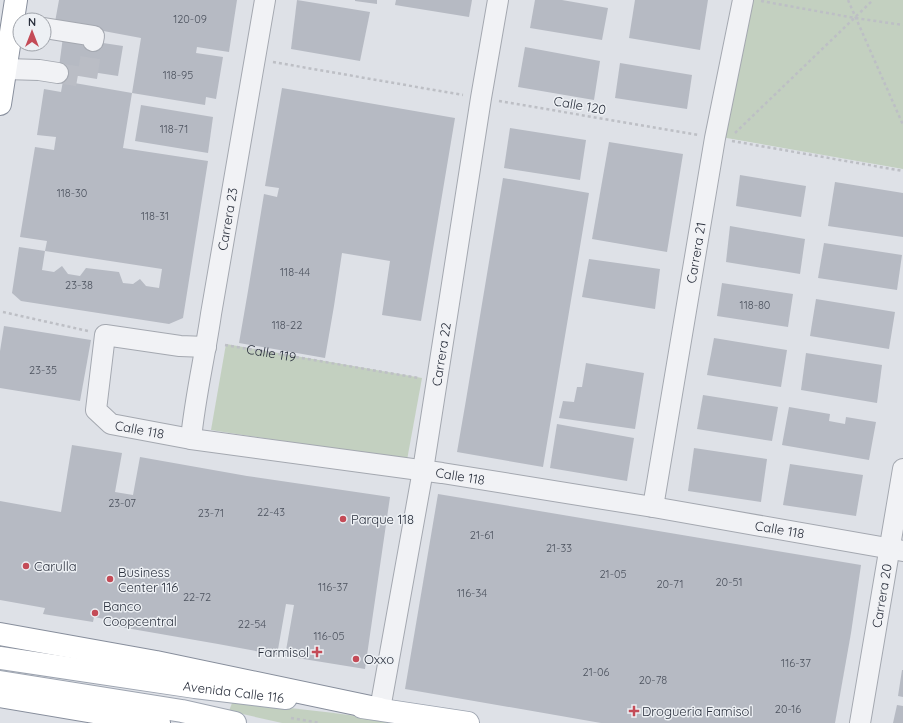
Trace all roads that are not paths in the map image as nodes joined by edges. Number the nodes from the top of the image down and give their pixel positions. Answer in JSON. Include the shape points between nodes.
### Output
{"nodes":[{"id":1,"x":16,"y":0,"type":"edge"},
{"id":2,"x":265,"y":0,"type":"edge"},
{"id":3,"x":498,"y":0,"type":"edge"},
{"id":4,"x":743,"y":0,"type":"edge"},
{"id":5,"x":16,"y":12,"type":"edge"},
{"id":6,"x":52,"y":29,"type":"edge"},
{"id":7,"x":12,"y":41,"type":"edge"},
{"id":8,"x":93,"y":41,"type":"dead end"},
{"id":9,"x":6,"y":69,"type":"junction"},
{"id":10,"x":58,"y":73,"type":"tunnel mouth"},
{"id":11,"x":0,"y":104,"type":"edge"},
{"id":12,"x":206,"y":347,"type":"junction"},
{"id":13,"x":191,"y":439,"type":"junction"},
{"id":14,"x":903,"y":469,"type":"edge"},
{"id":15,"x":423,"y":470,"type":"junction"},
{"id":16,"x":653,"y":507,"type":"junction"},
{"id":17,"x":896,"y":550,"type":"edge"},
{"id":18,"x":0,"y":634,"type":"edge"},
{"id":19,"x":4,"y":659,"type":"edge"},
{"id":20,"x":0,"y":682,"type":"edge"},
{"id":21,"x":0,"y":696,"type":"edge"},
{"id":22,"x":380,"y":709,"type":"junction"},
{"id":23,"x":159,"y":723,"type":"edge"},
{"id":24,"x":235,"y":723,"type":"edge"},
{"id":25,"x":468,"y":723,"type":"edge"},
{"id":26,"x":860,"y":723,"type":"edge"}],
"edges":[{"from":1,"to":5,"type":"main road"},
{"from":2,"to":12,"type":"street","name":"Carrera 23"},
{"from":3,"to":15,"type":"street","name":"Carrera 22"},
{"from":4,"to":16,"type":"street","name":"Carrera 21","via":[[721,139]]},
{"from":6,"to":8,"type":"street","via":[[94,36]]},
{"from":7,"to":9,"type":"main road"},
{"from":9,"to":10,"type":"street"},
{"from":9,"to":11,"type":"main road"},
{"from":12,"to":13,"type":"street","name":"Carrera 23"},
{"from":12,"to":13,"type":"street","name":"Calle 118","via":[[180,346],[105,335],[96,410],[111,424]]},
{"from":13,"to":15,"type":"street","name":"Calle 118"},
{"from":14,"to":17,"type":"street","name":"Carrera 20"},
{"from":15,"to":16,"type":"street","name":"Calle 118"},
{"from":15,"to":22,"type":"street","name":"Carrera 22"},
{"from":16,"to":17,"type":"street","name":"Calle 118"},
{"from":17,"to":26,"type":"street","name":"Carrera 20"},
{"from":18,"to":22,"type":"main road","via":[[156,662]]},
{"from":19,"to":22,"type":"main road","name":"Avenida Calle 116","via":[[194,687]]},
{"from":20,"to":24,"type":"main road","name":"Avenida Calle 116","via":[[182,710]]},
{"from":21,"to":23,"type":"main road"},
{"from":22,"to":25,"type":"main road","name":"Avenida Calle 116"}]}
